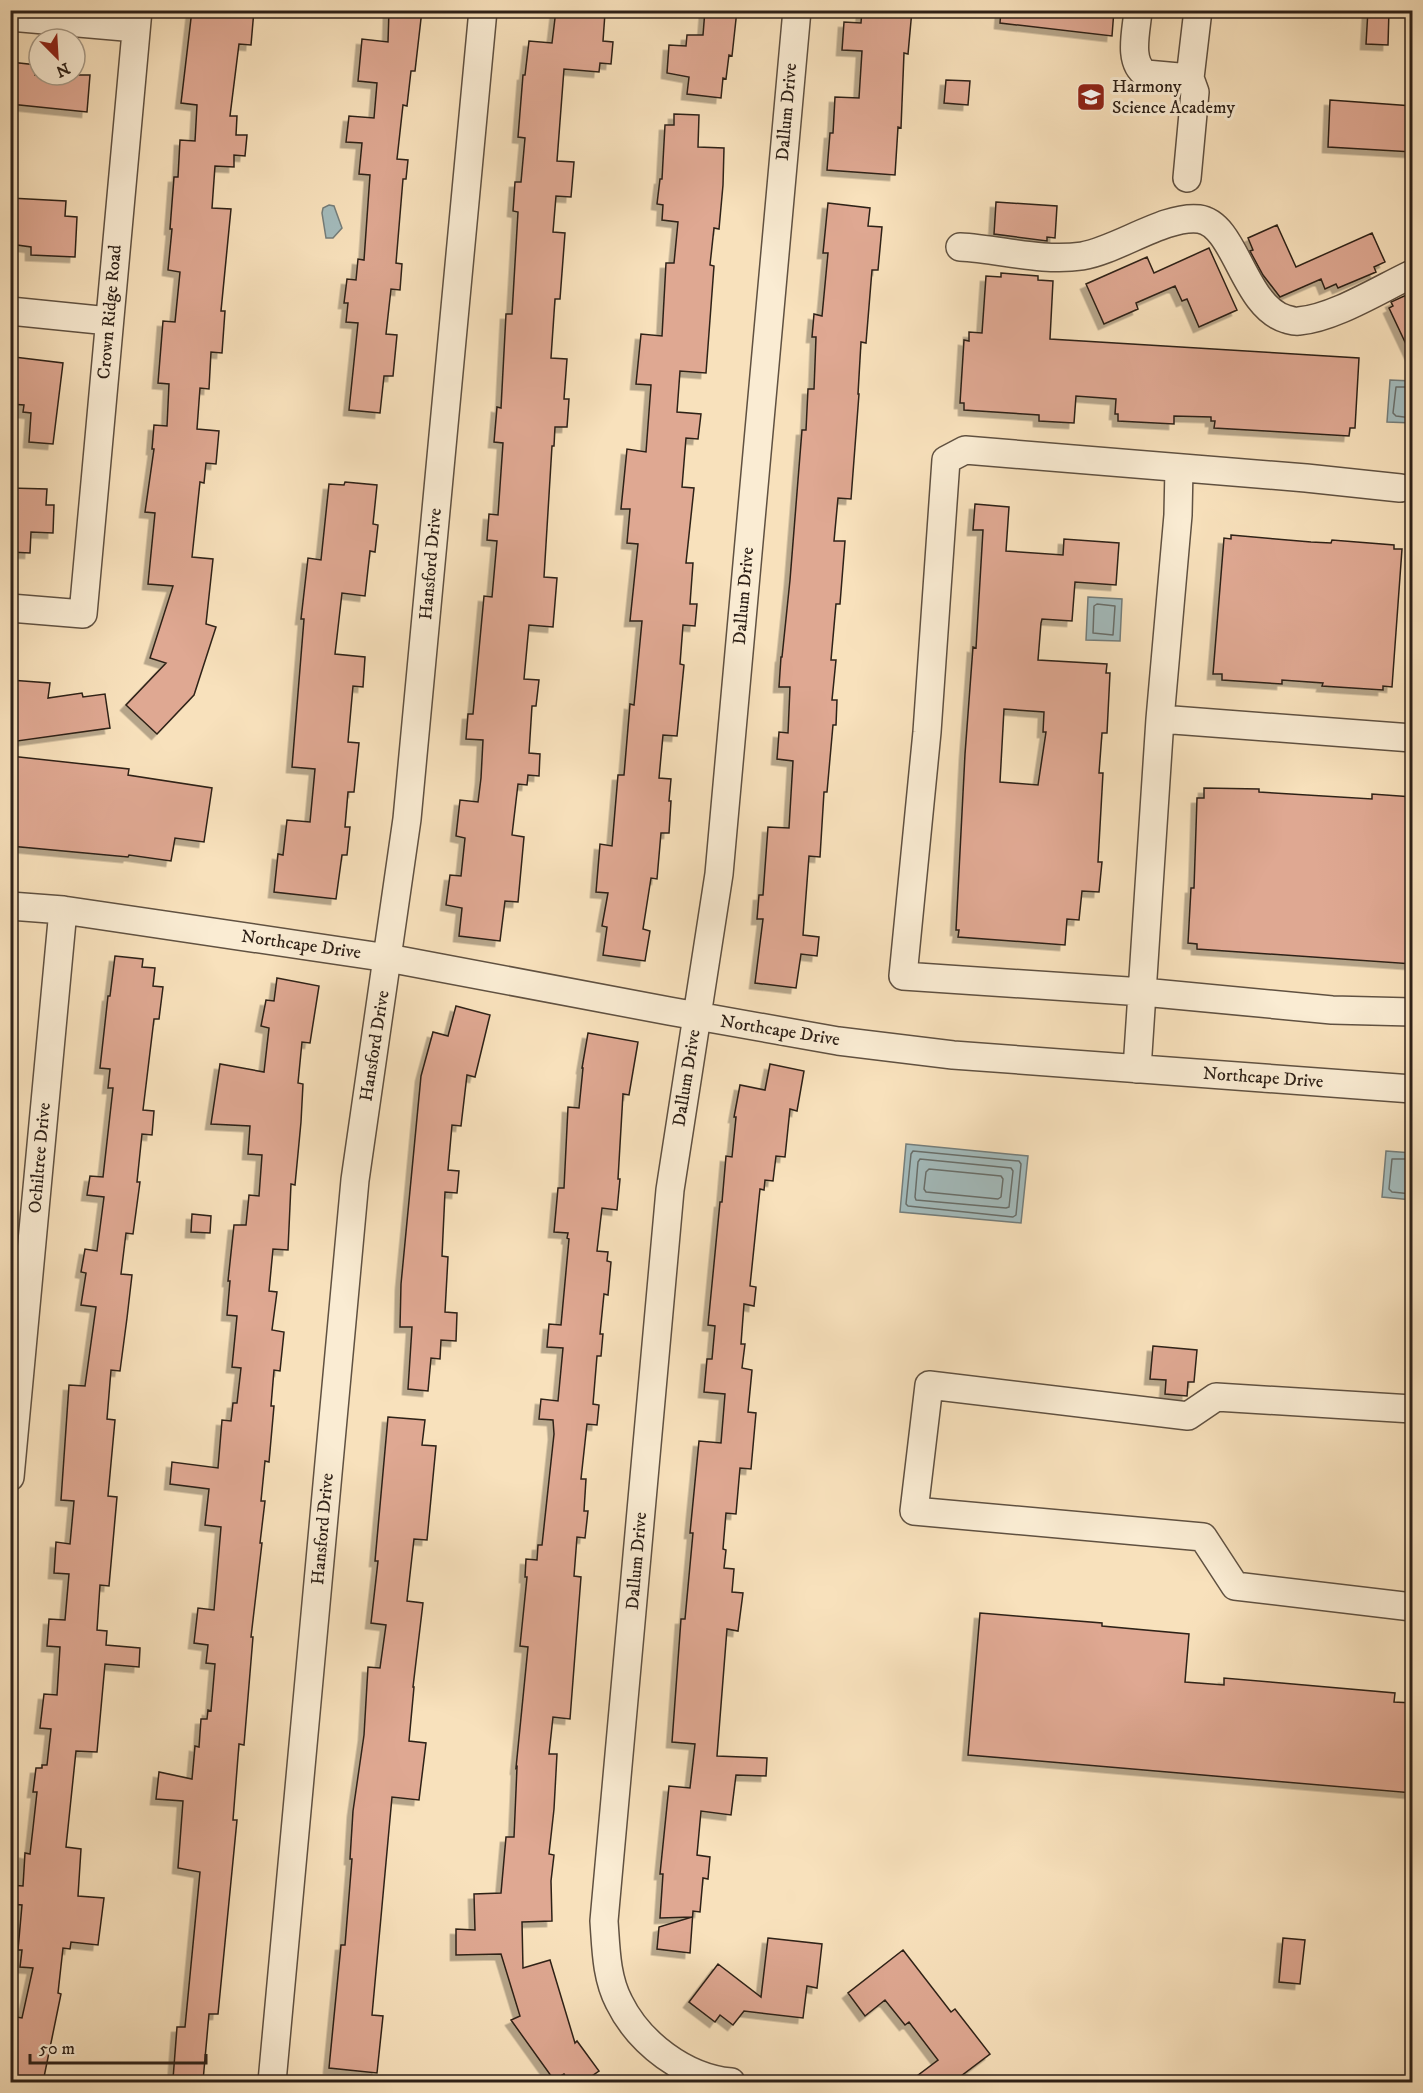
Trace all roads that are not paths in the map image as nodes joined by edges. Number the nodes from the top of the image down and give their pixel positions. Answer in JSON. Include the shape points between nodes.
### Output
{"nodes":[{"id":1,"x":483,"y":10,"type":"edge"},
{"id":2,"x":796,"y":10,"type":"edge"},
{"id":3,"x":1138,"y":10,"type":"edge"},
{"id":4,"x":1198,"y":10,"type":"edge"},
{"id":5,"x":10,"y":17,"type":"edge"},
{"id":6,"x":137,"y":19,"type":"edge"},
{"id":7,"x":1190,"y":78,"type":"junction"},
{"id":8,"x":1187,"y":178,"type":"dead end"},
{"id":9,"x":960,"y":247,"type":"dead end"},
{"id":10,"x":1413,"y":274,"type":"edge"},
{"id":11,"x":10,"y":311,"type":"edge"},
{"id":12,"x":109,"y":321,"type":"junction"},
{"id":13,"x":1179,"y":468,"type":"junction"},
{"id":14,"x":1400,"y":488,"type":"dead end"},
{"id":15,"x":10,"y":608,"type":"edge"},
{"id":16,"x":1160,"y":719,"type":"junction"},
{"id":17,"x":1413,"y":738,"type":"edge"},
{"id":18,"x":10,"y":906,"type":"edge"},
{"id":19,"x":63,"y":910,"type":"junction"},
{"id":20,"x":388,"y":958,"type":"junction"},
{"id":21,"x":1143,"y":992,"type":"junction"},
{"id":22,"x":1413,"y":1012,"type":"edge"},
{"id":23,"x":697,"y":1017,"type":"junction"},
{"id":24,"x":1137,"y":1069,"type":"junction"},
{"id":25,"x":1413,"y":1089,"type":"edge"},
{"id":26,"x":1413,"y":1409,"type":"edge"},
{"id":27,"x":10,"y":1477,"type":"edge"},
{"id":28,"x":1413,"y":1606,"type":"edge"},
{"id":29,"x":272,"y":2082,"type":"edge"},
{"id":30,"x":731,"y":2082,"type":"edge"}],
"edges":[{"from":1,"to":20,"type":"street","name":"Hansford Drive","via":[[408,819]]},
{"from":2,"to":23,"type":"street","name":"Dallum Drive","via":[[719,874]]},
{"from":3,"to":7,"type":"street","via":[[1135,56],[1140,70],[1146,74]]},
{"from":4,"to":7,"type":"street"},
{"from":5,"to":6,"type":"street"},
{"from":6,"to":12,"type":"street","name":"Crown Ridge Road"},
{"from":7,"to":8,"type":"street","via":[[1195,92]]},
{"from":9,"to":10,"type":"street","via":[[1036,257],[1082,256],[1114,248],[1167,225],[1200,219],[1226,240],[1258,298],[1275,316],[1297,322],[1326,315]]},
{"from":11,"to":12,"type":"street"},
{"from":12,"to":15,"type":"street","name":"Crown Ridge Road","via":[[83,614]]},
{"from":13,"to":14,"type":"street"},
{"from":13,"to":16,"type":"street"},
{"from":13,"to":21,"type":"street","via":[[965,450],[946,460],[927,732],[903,976]]},
{"from":16,"to":17,"type":"street"},
{"from":16,"to":21,"type":"street"},
{"from":18,"to":19,"type":"street","name":"Northcape Drive"},
{"from":19,"to":20,"type":"street","name":"Northcape Drive"},
{"from":19,"to":27,"type":"street","name":"Ochiltree Drive"},
{"from":20,"to":23,"type":"street","name":"Northcape Drive"},
{"from":20,"to":29,"type":"street","name":"Hansford Drive","via":[[355,1180]]},
{"from":21,"to":22,"type":"street","via":[[1332,1010]]},
{"from":21,"to":24,"type":"street"},
{"from":23,"to":24,"type":"street","name":"Northcape Drive","via":[[838,1041],[953,1055]]},
{"from":23,"to":30,"type":"street","name":"Dallum Drive","via":[[670,1190],[604,1921],[606,1963],[618,2002],[637,2030],[662,2054],[690,2072]]},
{"from":24,"to":25,"type":"street","name":"Northcape Drive"},
{"from":26,"to":28,"type":"street","via":[[1216,1397],[1188,1416],[929,1385],[914,1511],[1203,1538],[1235,1586]]}]}
